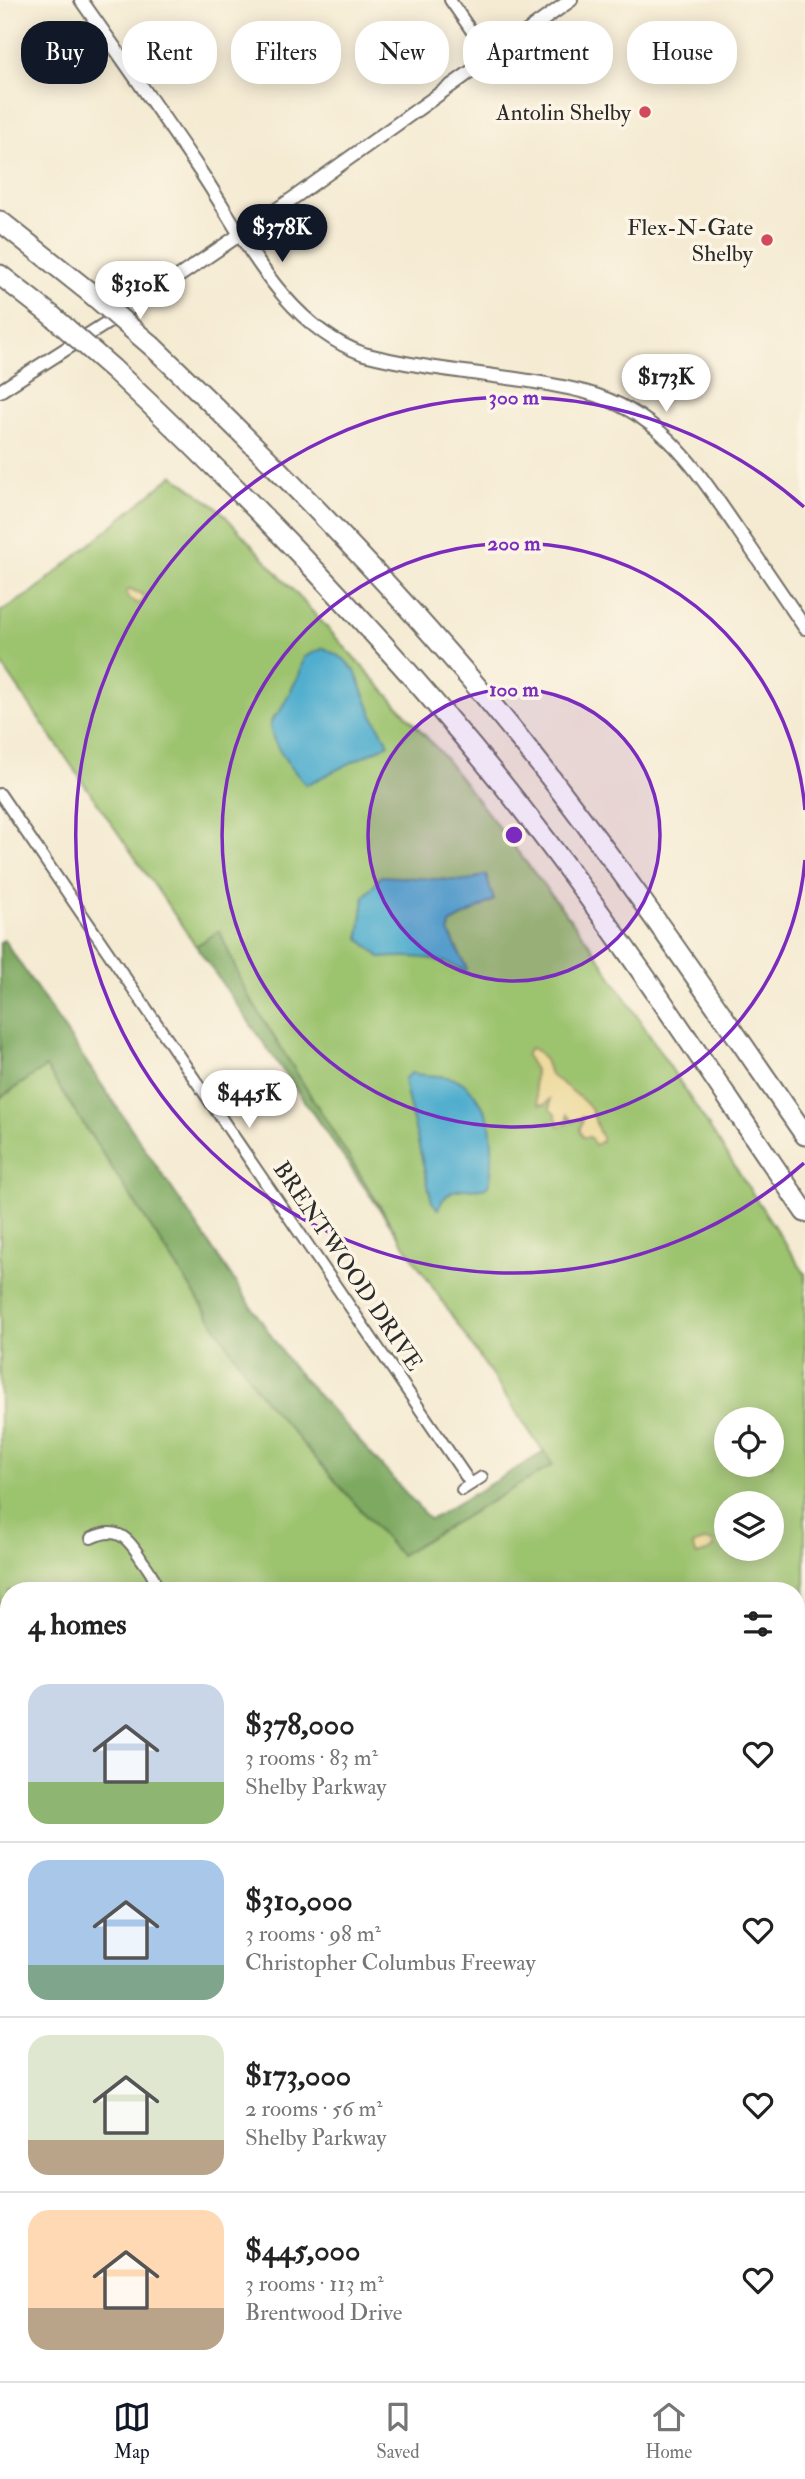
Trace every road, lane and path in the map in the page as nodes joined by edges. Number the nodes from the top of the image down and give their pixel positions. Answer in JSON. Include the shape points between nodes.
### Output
{"nodes":[{"id":1,"x":81,"y":0,"type":"edge"},
{"id":2,"x":450,"y":0,"type":"edge"},
{"id":3,"x":570,"y":0,"type":"edge"},
{"id":4,"x":464,"y":21,"type":"edge"},
{"id":5,"x":541,"y":21,"type":"edge"},
{"id":6,"x":463,"y":77,"type":"edge"},
{"id":7,"x":0,"y":221,"type":"edge"},
{"id":8,"x":240,"y":234,"type":"junction"},
{"id":9,"x":0,"y":275,"type":"edge"},
{"id":10,"x":0,"y":391,"type":"edge"},
{"id":11,"x":805,"y":628,"type":"edge"},
{"id":12,"x":0,"y":794,"type":"edge"},
{"id":13,"x":805,"y":1135,"type":"edge"},
{"id":14,"x":805,"y":1212,"type":"edge"},
{"id":15,"x":482,"y":1477,"type":"dead end"},
{"id":16,"x":91,"y":1538,"type":"dead end"},
{"id":17,"x":155,"y":1582,"type":"edge"}],
"edges":[{"from":1,"to":8,"type":"street"},
{"from":2,"to":4,"type":"street"},
{"from":3,"to":5,"type":"street"},
{"from":6,"to":8,"type":"street"},
{"from":7,"to":13,"type":"highway","bridge":true,"via":[[153,347],[299,491],[467,676],[626,879]]},
{"from":8,"to":10,"type":"street"},
{"from":8,"to":11,"type":"street","via":[[298,313],[344,346],[385,359],[582,392],[642,417],[693,465]]},
{"from":9,"to":14,"type":"highway","bridge":true,"via":[[113,369],[198,449],[339,594],[501,782],[616,937]]},
{"from":12,"to":15,"type":"street","name":"BRENTWOOD DRIVE","via":[[467,1487]]},
{"from":16,"to":17,"type":"street","via":[[114,1533],[130,1541]]}]}
